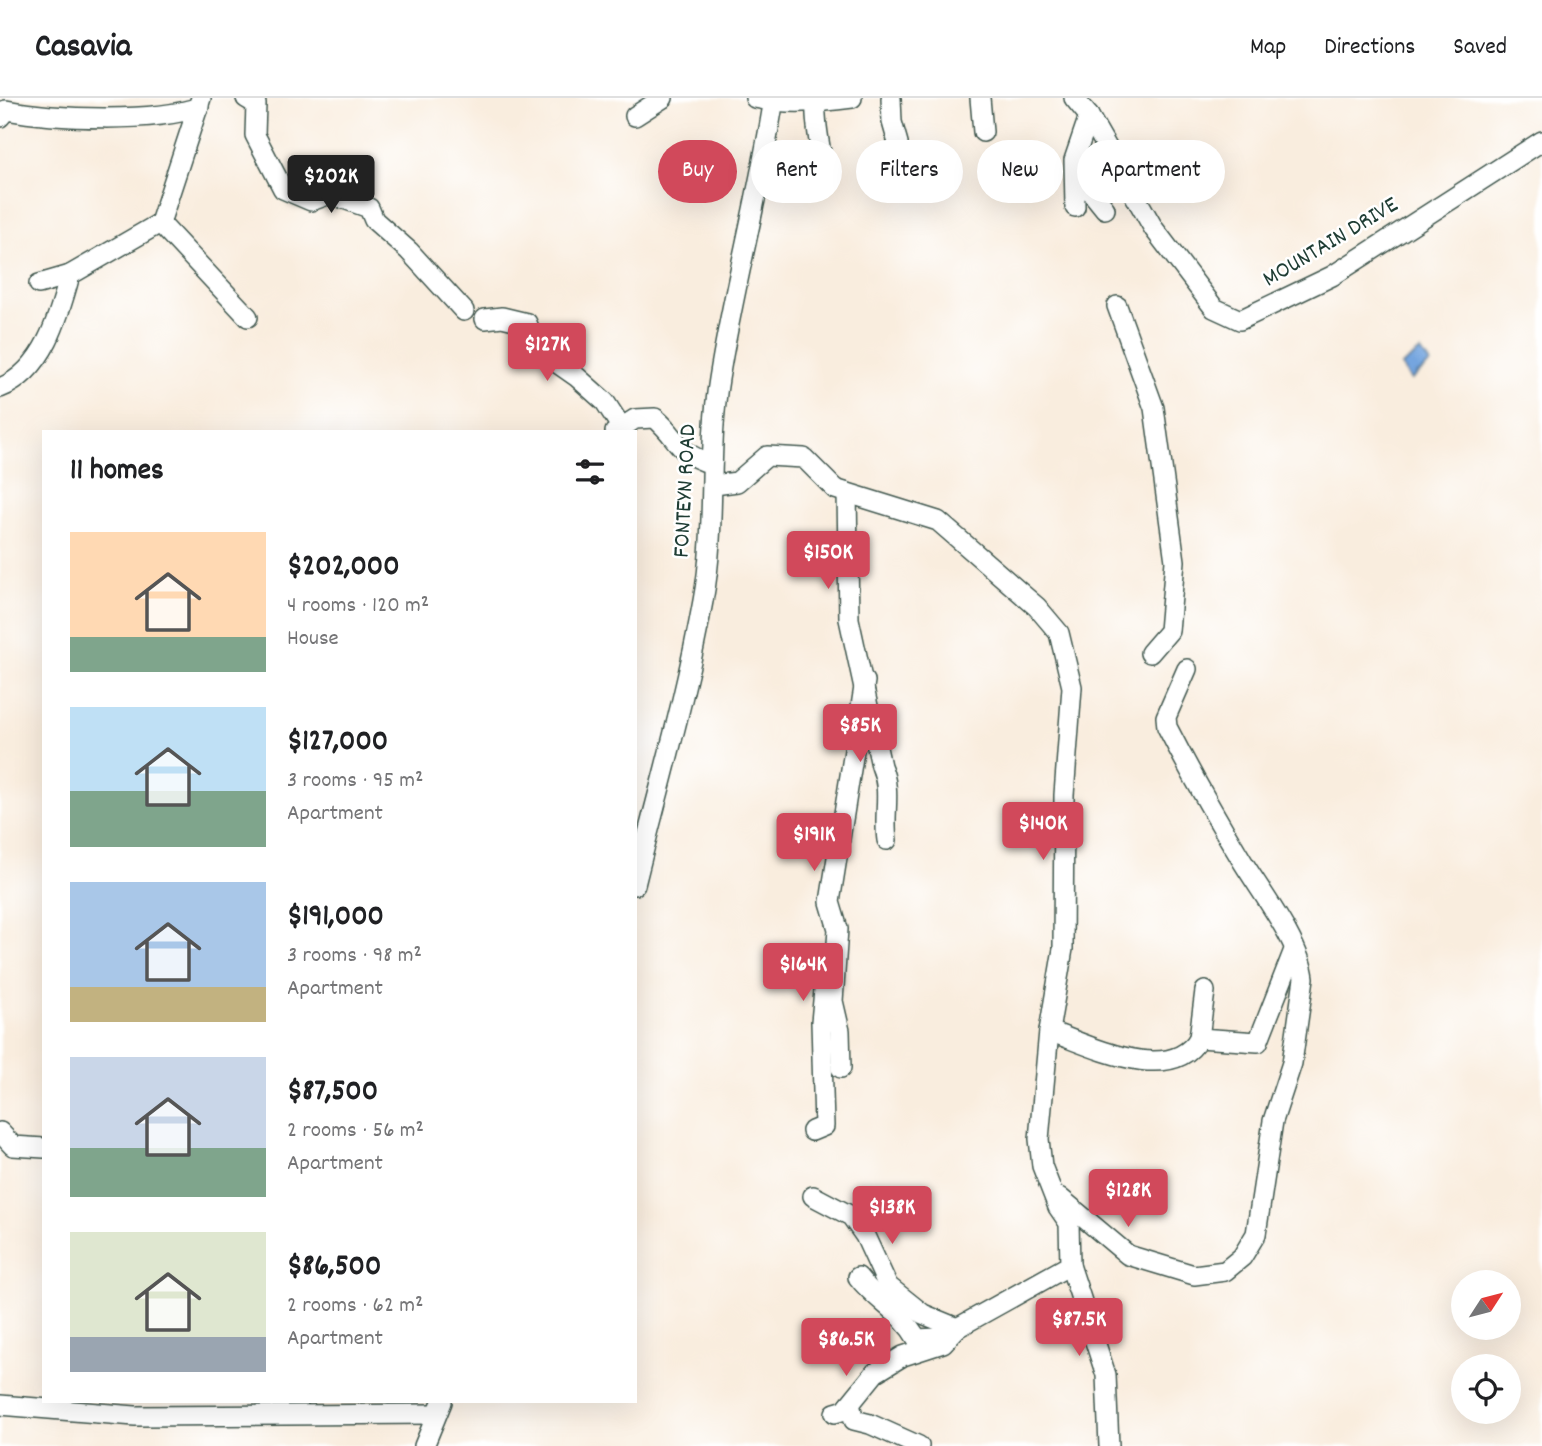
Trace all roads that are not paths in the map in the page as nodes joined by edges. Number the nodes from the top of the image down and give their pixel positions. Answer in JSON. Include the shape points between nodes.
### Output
{"nodes":[{"id":1,"x":246,"y":98,"type":"edge"},
{"id":2,"x":852,"y":98,"type":"edge"},
{"id":3,"x":891,"y":98,"type":"edge"},
{"id":4,"x":980,"y":98,"type":"edge"},
{"id":5,"x":1074,"y":98,"type":"edge"},
{"id":6,"x":768,"y":99,"type":"edge"},
{"id":7,"x":660,"y":100,"type":"edge"},
{"id":8,"x":816,"y":102,"type":"junction"},
{"id":9,"x":200,"y":103,"type":"edge"},
{"id":10,"x":633,"y":107,"type":"edge"},
{"id":11,"x":1089,"y":116,"type":"junction"},
{"id":12,"x":0,"y":117,"type":"edge"},
{"id":13,"x":984,"y":131,"type":"dead end"},
{"id":14,"x":819,"y":140,"type":"edge"},
{"id":15,"x":897,"y":140,"type":"edge"},
{"id":16,"x":1542,"y":141,"type":"edge"},
{"id":17,"x":1076,"y":173,"type":"junction"},
{"id":18,"x":1075,"y":207,"type":"dead end"},
{"id":19,"x":1105,"y":209,"type":"dead end"},
{"id":20,"x":160,"y":223,"type":"junction"},
{"id":21,"x":70,"y":275,"type":"junction"},
{"id":22,"x":39,"y":284,"type":"dead end"},
{"id":23,"x":1116,"y":306,"type":"dead end"},
{"id":24,"x":464,"y":310,"type":"dead end"},
{"id":25,"x":248,"y":317,"type":"dead end"},
{"id":26,"x":485,"y":319,"type":"dead end"},
{"id":27,"x":0,"y":388,"type":"edge"},
{"id":28,"x":619,"y":430,"type":"edge"},
{"id":29,"x":712,"y":464,"type":"junction"},
{"id":30,"x":714,"y":485,"type":"junction"},
{"id":31,"x":847,"y":493,"type":"junction"},
{"id":32,"x":1150,"y":653,"type":"dead end"},
{"id":33,"x":1187,"y":669,"type":"dead end"},
{"id":34,"x":865,"y":681,"type":"junction"},
{"id":35,"x":887,"y":840,"type":"dead end"},
{"id":36,"x":637,"y":877,"type":"edge"},
{"id":37,"x":830,"y":902,"type":"junction"},
{"id":38,"x":1294,"y":950,"type":"junction"},
{"id":39,"x":1205,"y":991,"type":"dead end"},
{"id":40,"x":1049,"y":1031,"type":"junction"},
{"id":41,"x":1199,"y":1038,"type":"junction"},
{"id":42,"x":841,"y":1068,"type":"dead end"},
{"id":43,"x":812,"y":1131,"type":"dead end"},
{"id":44,"x":0,"y":1132,"type":"edge"},
{"id":45,"x":42,"y":1148,"type":"edge"},
{"id":46,"x":1056,"y":1194,"type":"junction"},
{"id":47,"x":813,"y":1196,"type":"dead end"},
{"id":48,"x":1070,"y":1265,"type":"junction"},
{"id":49,"x":858,"y":1277,"type":"dead end"},
{"id":50,"x":957,"y":1328,"type":"junction"},
{"id":51,"x":0,"y":1405,"type":"edge"},
{"id":52,"x":86,"y":1406,"type":"edge"},
{"id":53,"x":438,"y":1408,"type":"edge"},
{"id":54,"x":424,"y":1446,"type":"edge"},
{"id":55,"x":919,"y":1446,"type":"edge"},
{"id":56,"x":1109,"y":1446,"type":"edge"}],
"edges":[{"from":1,"to":24,"type":"street","via":[[256,104],[256,135],[282,189],[311,201],[330,194],[369,208],[374,220]]},
{"from":2,"to":8,"type":"street"},
{"from":3,"to":15,"type":"street"},
{"from":4,"to":13,"type":"street"},
{"from":5,"to":11,"type":"street","name":"MOUNTAIN DRIVE"},
{"from":6,"to":8,"type":"street"},
{"from":6,"to":29,"type":"street","name":"FONTEYN ROAD","via":[[718,384]]},
{"from":7,"to":10,"type":"street"},
{"from":8,"to":14,"type":"street"},
{"from":9,"to":12,"type":"street","via":[[175,116],[69,116],[6,110]]},
{"from":9,"to":20,"type":"street"},
{"from":11,"to":16,"type":"street","name":"MOUNTAIN DRIVE","via":[[1154,229],[1214,308],[1240,320],[1332,276]]},
{"from":11,"to":17,"type":"street","via":[[1074,160]]},
{"from":17,"to":18,"type":"street"},
{"from":17,"to":19,"type":"street"},
{"from":20,"to":21,"type":"street"},
{"from":20,"to":25,"type":"street"},
{"from":21,"to":22,"type":"street"},
{"from":21,"to":27,"type":"street","via":[[44,348],[9,385]]},
{"from":23,"to":32,"type":"street","via":[[1154,408],[1175,561],[1168,631]]},
{"from":26,"to":28,"type":"street","via":[[502,317],[527,323],[537,349],[605,402]]},
{"from":28,"to":29,"type":"street","via":[[635,419],[654,418],[681,451]]},
{"from":29,"to":30,"type":"street","name":"FONTEYN ROAD"},
{"from":30,"to":31,"type":"street","via":[[737,482],[767,456],[804,458],[835,489]]},
{"from":30,"to":36,"type":"street","name":"FONTEYN ROAD","via":[[704,600]]},
{"from":31,"to":34,"type":"street","via":[[849,619]]},
{"from":31,"to":40,"type":"street","via":[[938,521],[1037,607],[1059,634],[1072,687],[1064,795],[1063,949]]},
{"from":33,"to":38,"type":"street","via":[[1166,717],[1167,727]]},
{"from":34,"to":35,"type":"street","via":[[881,766],[889,784],[884,823]]},
{"from":34,"to":37,"type":"street"},
{"from":37,"to":42,"type":"street","via":[[838,929],[833,1001],[841,1031]]},
{"from":37,"to":43,"type":"street","via":[[823,921],[824,1126]]},
{"from":38,"to":41,"type":"street","via":[[1258,1042]]},
{"from":38,"to":46,"type":"street","via":[[1303,967],[1302,1012],[1273,1121],[1256,1234],[1242,1257],[1225,1271],[1194,1275],[1128,1255]]},
{"from":39,"to":41,"type":"street"},
{"from":40,"to":41,"type":"street","via":[[1138,1061],[1177,1059]]},
{"from":40,"to":46,"type":"street","via":[[1039,1139],[1042,1166]]},
{"from":44,"to":45,"type":"street","via":[[13,1146]]},
{"from":46,"to":48,"type":"street","via":[[1069,1223]]},
{"from":47,"to":50,"type":"street","via":[[851,1216],[888,1286],[923,1314]]},
{"from":48,"to":50,"type":"street"},
{"from":48,"to":56,"type":"street","via":[[1106,1375]]},
{"from":49,"to":50,"type":"street","via":[[869,1292],[889,1304],[917,1339],[936,1339]]},
{"from":50,"to":55,"type":"street","via":[[943,1343],[903,1356],[875,1373],[842,1408],[854,1420]]},
{"from":51,"to":52,"type":"street"},
{"from":52,"to":53,"type":"street","via":[[135,1416]]},
{"from":53,"to":54,"type":"street"}]}
